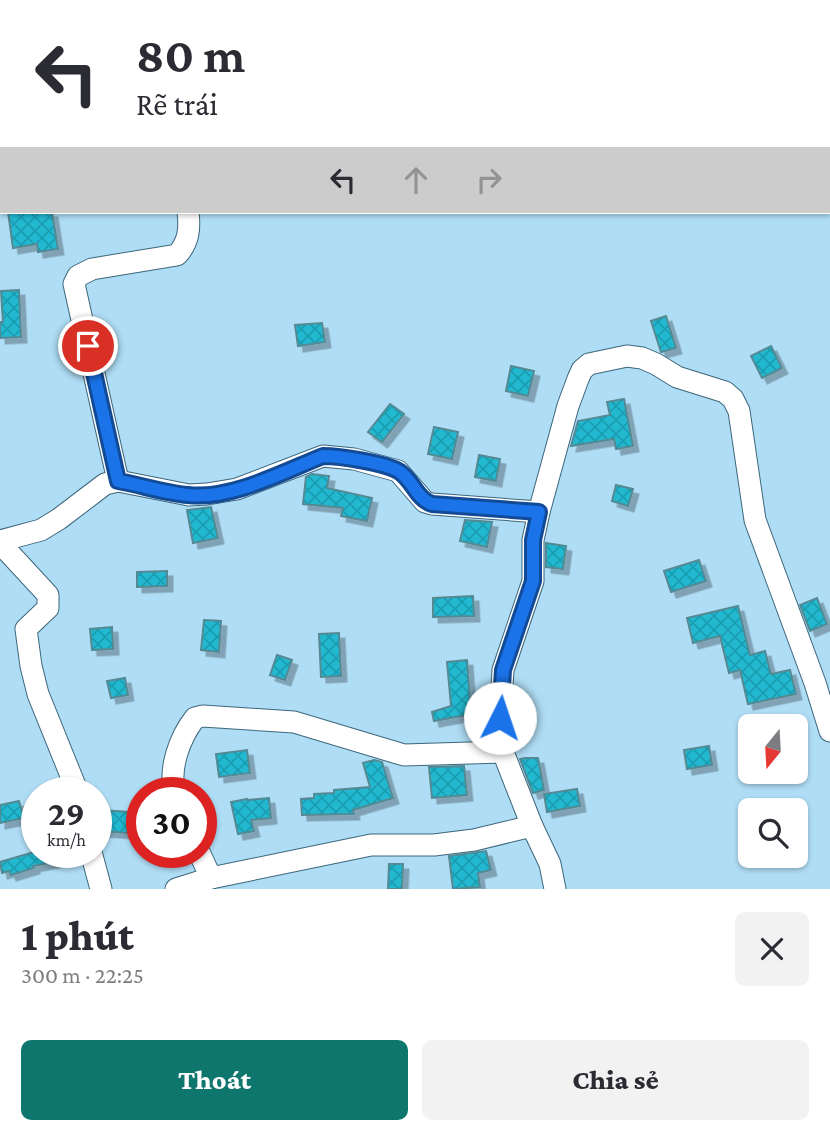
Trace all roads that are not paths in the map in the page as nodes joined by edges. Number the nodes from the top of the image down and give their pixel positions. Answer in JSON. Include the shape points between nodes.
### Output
{"nodes":[{"id":1,"x":188,"y":214,"type":"edge"},
{"id":2,"x":118,"y":481,"type":"junction"},
{"id":3,"x":539,"y":512,"type":"junction"},
{"id":4,"x":0,"y":542,"type":"edge"},
{"id":5,"x":830,"y":732,"type":"edge"},
{"id":6,"x":503,"y":752,"type":"junction"},
{"id":7,"x":71,"y":777,"type":"edge"},
{"id":8,"x":172,"y":777,"type":"edge"},
{"id":9,"x":532,"y":826,"type":"junction"},
{"id":10,"x":95,"y":868,"type":"edge"},
{"id":11,"x":206,"y":868,"type":"edge"},
{"id":12,"x":211,"y":878,"type":"junction"},
{"id":13,"x":101,"y":889,"type":"edge"},
{"id":14,"x":176,"y":889,"type":"edge"},
{"id":15,"x":555,"y":889,"type":"edge"}],
"edges":[{"from":1,"to":2,"type":"street","via":[[187,239],[177,255],[92,269],[78,276],[75,284]]},
{"from":2,"to":3,"type":"street","via":[[206,494],[237,489],[323,456],[334,456],[398,471],[432,504]]},
{"from":2,"to":4,"type":"street","via":[[105,484],[41,530]]},
{"from":3,"to":5,"type":"street","via":[[568,406],[582,370],[589,364],[628,356],[642,358],[677,377],[725,392],[739,411],[755,520]]},
{"from":3,"to":6,"type":"street","via":[[533,540],[533,581],[503,670]]},
{"from":4,"to":7,"type":"street","via":[[48,595],[48,608],[26,629],[31,666]]},
{"from":6,"to":8,"type":"street","via":[[404,755],[293,722],[203,716],[195,718],[184,735]]},
{"from":6,"to":9,"type":"street"},
{"from":9,"to":12,"type":"street","via":[[434,845],[371,845]]},
{"from":9,"to":15,"type":"street","via":[[550,864]]},
{"from":10,"to":13,"type":"street"},
{"from":11,"to":12,"type":"street"},
{"from":12,"to":14,"type":"street"}]}
